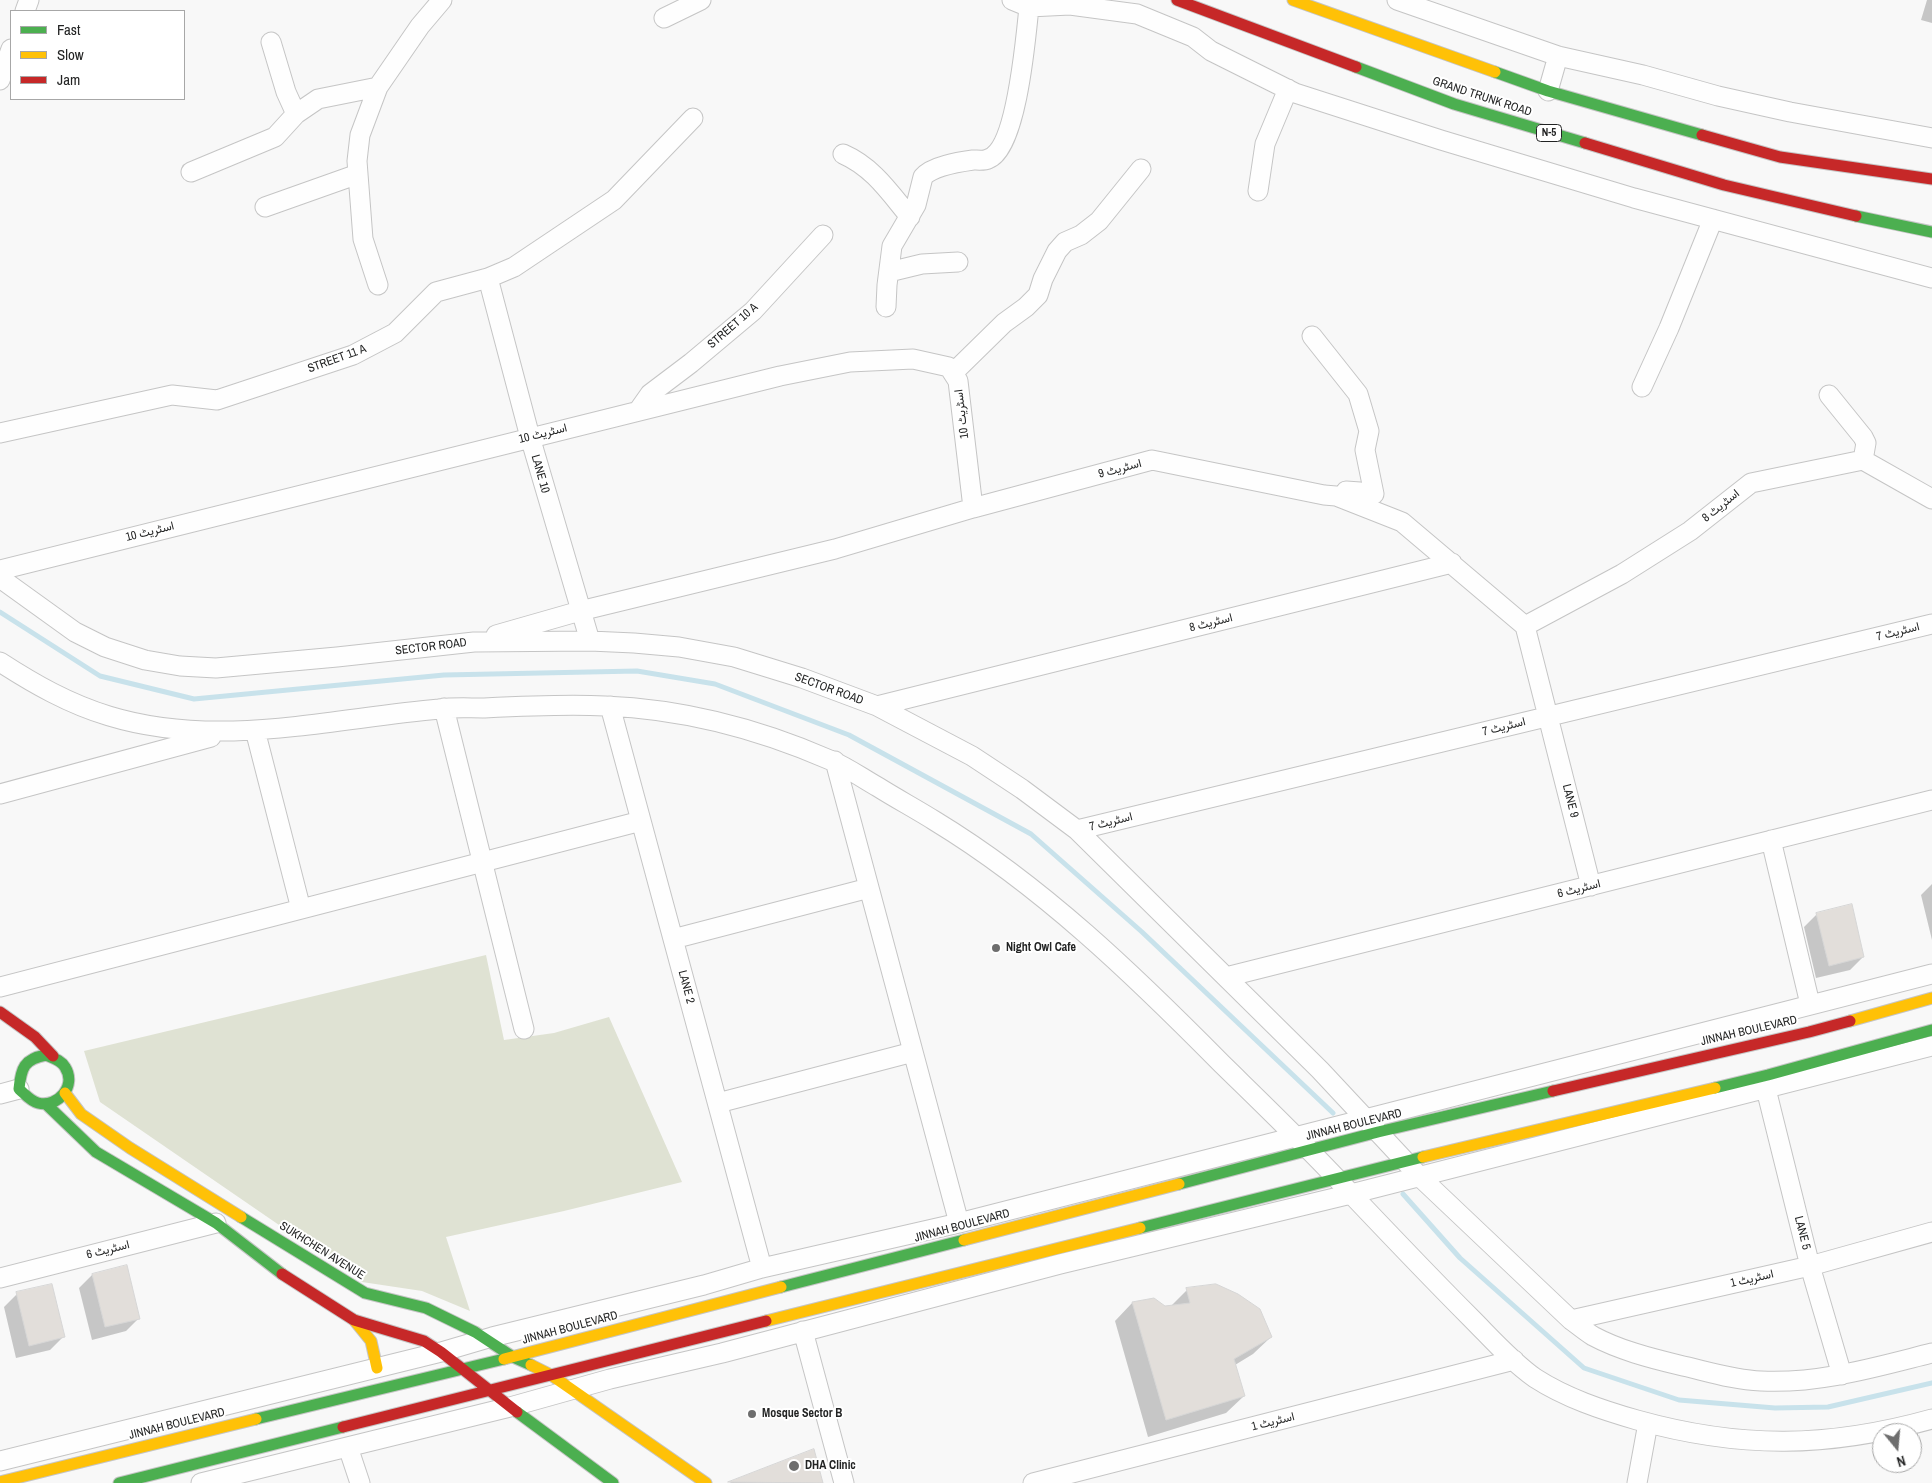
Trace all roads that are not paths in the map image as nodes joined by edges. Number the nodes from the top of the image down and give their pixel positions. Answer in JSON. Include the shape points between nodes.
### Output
{"nodes":[{"id":1,"x":442,"y":0,"type":"edge"},
{"id":2,"x":701,"y":0,"type":"edge"},
{"id":3,"x":1177,"y":0,"type":"edge"},
{"id":4,"x":1293,"y":0,"type":"edge"},
{"id":5,"x":1397,"y":0,"type":"edge"},
{"id":6,"x":1020,"y":3,"type":"edge"},
{"id":7,"x":1212,"y":13,"type":"junction"},
{"id":8,"x":664,"y":18,"type":"dead end"},
{"id":9,"x":1193,"y":37,"type":"junction"},
{"id":10,"x":271,"y":42,"type":"dead end"},
{"id":11,"x":10,"y":52,"type":"edge"},
{"id":12,"x":1558,"y":56,"type":"junction"},
{"id":13,"x":0,"y":80,"type":"edge"},
{"id":14,"x":378,"y":87,"type":"junction"},
{"id":15,"x":1288,"y":89,"type":"junction"},
{"id":16,"x":1548,"y":91,"type":"junction"},
{"id":17,"x":296,"y":114,"type":"junction"},
{"id":18,"x":693,"y":118,"type":"dead end"},
{"id":19,"x":1932,"y":138,"type":"edge"},
{"id":20,"x":843,"y":154,"type":"dead end"},
{"id":21,"x":1141,"y":169,"type":"dead end"},
{"id":22,"x":191,"y":172,"type":"dead end"},
{"id":23,"x":358,"y":174,"type":"junction"},
{"id":24,"x":1932,"y":179,"type":"edge"},
{"id":25,"x":1258,"y":191,"type":"dead end"},
{"id":26,"x":265,"y":207,"type":"dead end"},
{"id":27,"x":910,"y":217,"type":"junction"},
{"id":28,"x":1713,"y":219,"type":"junction"},
{"id":29,"x":1932,"y":232,"type":"edge"},
{"id":30,"x":822,"y":235,"type":"dead end"},
{"id":31,"x":958,"y":262,"type":"dead end"},
{"id":32,"x":889,"y":272,"type":"junction"},
{"id":33,"x":488,"y":278,"type":"junction"},
{"id":34,"x":1932,"y":278,"type":"edge"},
{"id":35,"x":378,"y":285,"type":"dead end"},
{"id":36,"x":886,"y":307,"type":"dead end"},
{"id":37,"x":1312,"y":336,"type":"dead end"},
{"id":38,"x":953,"y":373,"type":"junction"},
{"id":39,"x":1642,"y":387,"type":"dead end"},
{"id":40,"x":1829,"y":395,"type":"dead end"},
{"id":41,"x":638,"y":411,"type":"junction"},
{"id":42,"x":0,"y":433,"type":"edge"},
{"id":43,"x":530,"y":437,"type":"junction"},
{"id":44,"x":1863,"y":460,"type":"junction"},
{"id":45,"x":1336,"y":496,"type":"junction"},
{"id":46,"x":1932,"y":499,"type":"edge"},
{"id":47,"x":973,"y":508,"type":"junction"},
{"id":48,"x":1452,"y":563,"type":"junction"},
{"id":49,"x":0,"y":570,"type":"edge"},
{"id":50,"x":0,"y":578,"type":"edge"},
{"id":51,"x":580,"y":611,"type":"junction"},
{"id":52,"x":1932,"y":624,"type":"edge"},
{"id":53,"x":1525,"y":626,"type":"junction"},
{"id":54,"x":590,"y":641,"type":"junction"},
{"id":55,"x":474,"y":642,"type":"junction"},
{"id":56,"x":0,"y":662,"type":"edge"},
{"id":57,"x":610,"y":706,"type":"junction"},
{"id":58,"x":877,"y":706,"type":"junction"},
{"id":59,"x":444,"y":708,"type":"junction"},
{"id":60,"x":1549,"y":716,"type":"junction"},
{"id":61,"x":255,"y":730,"type":"junction"},
{"id":62,"x":233,"y":731,"type":"junction"},
{"id":63,"x":835,"y":762,"type":"junction"},
{"id":64,"x":0,"y":794,"type":"edge"},
{"id":65,"x":1932,"y":800,"type":"edge"},
{"id":66,"x":641,"y":821,"type":"junction"},
{"id":67,"x":1076,"y":830,"type":"junction"},
{"id":68,"x":1772,"y":840,"type":"junction"},
{"id":69,"x":483,"y":862,"type":"junction"},
{"id":70,"x":1591,"y":886,"type":"junction"},
{"id":71,"x":869,"y":888,"type":"junction"},
{"id":72,"x":301,"y":909,"type":"junction"},
{"id":73,"x":673,"y":939,"type":"junction"},
{"id":74,"x":1932,"y":974,"type":"edge"},
{"id":75,"x":1226,"y":977,"type":"junction"},
{"id":76,"x":0,"y":987,"type":"edge"},
{"id":77,"x":1932,"y":998,"type":"edge"},
{"id":78,"x":1810,"y":1004,"type":"junction"},
{"id":79,"x":0,"y":1012,"type":"edge"},
{"id":80,"x":524,"y":1029,"type":"dead end"},
{"id":81,"x":1932,"y":1030,"type":"edge"},
{"id":82,"x":1932,"y":1046,"type":"edge"},
{"id":83,"x":913,"y":1052,"type":"junction"},
{"id":84,"x":53,"y":1056,"type":"junction"},
{"id":85,"x":8,"y":1087,"type":"edge"},
{"id":86,"x":1766,"y":1089,"type":"junction"},
{"id":87,"x":65,"y":1093,"type":"junction"},
{"id":88,"x":718,"y":1103,"type":"junction"},
{"id":89,"x":46,"y":1104,"type":"junction"},
{"id":90,"x":1372,"y":1126,"type":"junction"},
{"id":91,"x":1296,"y":1137,"type":"junction"},
{"id":92,"x":1310,"y":1150,"type":"junction"},
{"id":93,"x":1406,"y":1162,"type":"junction"},
{"id":94,"x":1420,"y":1176,"type":"junction"},
{"id":95,"x":1337,"y":1179,"type":"junction"},
{"id":96,"x":1351,"y":1194,"type":"junction"},
{"id":97,"x":959,"y":1222,"type":"junction"},
{"id":98,"x":216,"y":1223,"type":"junction"},
{"id":99,"x":1932,"y":1232,"type":"edge"},
{"id":100,"x":1810,"y":1266,"type":"junction"},
{"id":101,"x":762,"y":1268,"type":"junction"},
{"id":102,"x":0,"y":1278,"type":"edge"},
{"id":103,"x":704,"y":1285,"type":"junction"},
{"id":104,"x":706,"y":1306,"type":"junction"},
{"id":105,"x":354,"y":1320,"type":"junction"},
{"id":106,"x":1571,"y":1320,"type":"junction"},
{"id":107,"x":803,"y":1331,"type":"junction"},
{"id":108,"x":716,"y":1334,"type":"junction"},
{"id":109,"x":486,"y":1340,"type":"junction"},
{"id":110,"x":441,"y":1352,"type":"junction"},
{"id":111,"x":1932,"y":1352,"type":"edge"},
{"id":112,"x":722,"y":1353,"type":"junction"},
{"id":113,"x":513,"y":1357,"type":"junction"},
{"id":114,"x":1514,"y":1360,"type":"junction"},
{"id":115,"x":378,"y":1368,"type":"junction"},
{"id":116,"x":462,"y":1370,"type":"junction"},
{"id":117,"x":551,"y":1375,"type":"junction"},
{"id":118,"x":1842,"y":1375,"type":"junction"},
{"id":119,"x":490,"y":1390,"type":"junction"},
{"id":120,"x":572,"y":1390,"type":"junction"},
{"id":121,"x":510,"y":1407,"type":"junction"},
{"id":122,"x":1932,"y":1419,"type":"edge"},
{"id":123,"x":1648,"y":1423,"type":"junction"},
{"id":124,"x":348,"y":1447,"type":"junction"},
{"id":125,"x":0,"y":1461,"type":"edge"},
{"id":126,"x":250,"y":1477,"type":"edge"},
{"id":127,"x":0,"y":1482,"type":"edge"},
{"id":128,"x":119,"y":1483,"type":"edge"},
{"id":129,"x":201,"y":1483,"type":"edge"},
{"id":130,"x":360,"y":1483,"type":"edge"},
{"id":131,"x":613,"y":1483,"type":"edge"},
{"id":132,"x":706,"y":1483,"type":"edge"},
{"id":133,"x":844,"y":1483,"type":"edge"},
{"id":134,"x":1033,"y":1483,"type":"edge"},
{"id":135,"x":1637,"y":1483,"type":"edge"}],
"edges":[{"from":1,"to":14,"type":"street"},
{"from":2,"to":8,"type":"street"},
{"from":3,"to":7,"type":"main road","name":"GRAND TRUNK ROAD","number":"N-5"},
{"from":4,"to":16,"type":"main road"},
{"from":5,"to":12,"type":"street"},
{"from":6,"to":9,"type":"street","via":[[1070,5],[1136,14]]},
{"from":6,"to":27,"type":"street","via":[[1020,88],[1002,142],[995,155],[988,159],[948,164],[926,173]]},
{"from":7,"to":9,"type":"street"},
{"from":7,"to":29,"type":"main road","name":"GRAND TRUNK ROAD","number":"N-5","via":[[1454,104],[1724,185]]},
{"from":9,"to":15,"type":"street","via":[[1210,51]]},
{"from":10,"to":17,"type":"street"},
{"from":11,"to":13,"type":"street"},
{"from":12,"to":16,"type":"street"},
{"from":12,"to":19,"type":"street","via":[[1781,110]]},
{"from":14,"to":17,"type":"street","via":[[318,99]]},
{"from":14,"to":23,"type":"street","via":[[360,135]]},
{"from":15,"to":25,"type":"street","via":[[1265,144]]},
{"from":15,"to":28,"type":"street","via":[[1441,140]]},
{"from":16,"to":24,"type":"main road","via":[[1780,157]]},
{"from":17,"to":22,"type":"street","via":[[275,137]]},
{"from":18,"to":33,"type":"street","name":"STREET 11 A","via":[[614,200],[514,267]]},
{"from":20,"to":27,"type":"street","via":[[862,163],[876,175]]},
{"from":21,"to":38,"type":"street","via":[[1099,221],[1082,235],[1065,242],[1057,251],[1038,295]]},
{"from":23,"to":26,"type":"street"},
{"from":23,"to":35,"type":"street","via":[[363,239]]},
{"from":27,"to":32,"type":"street","via":[[892,246]]},
{"from":28,"to":34,"type":"street"},
{"from":28,"to":39,"type":"street"},
{"from":30,"to":41,"type":"street","name":"STREET 10 A","via":[[753,311],[650,394]]},
{"from":31,"to":32,"type":"street","via":[[922,264]]},
{"from":32,"to":36,"type":"street"},
{"from":33,"to":42,"type":"street","name":"STREET 11 A","via":[[436,292],[395,333],[354,355],[218,400],[172,395]]},
{"from":33,"to":43,"type":"street","name":"LANE 10"},
{"from":37,"to":45,"type":"street","via":[[1358,394],[1369,431],[1365,450],[1374,494],[1367,496],[1352,490],[1341,491]]},
{"from":38,"to":41,"type":"street","name":"اسٹریٹ 10","via":[[948,366],[913,359],[850,362]]},
{"from":38,"to":47,"type":"street","name":"اسٹریٹ 10","via":[[958,380]]},
{"from":40,"to":44,"type":"street","via":[[1863,437],[1866,443]]},
{"from":41,"to":43,"type":"street","name":"اسٹریٹ 10"},
{"from":43,"to":49,"type":"street","name":"اسٹریٹ 10"},
{"from":43,"to":51,"type":"street","name":"LANE 10"},
{"from":44,"to":46,"type":"street"},
{"from":44,"to":53,"type":"street","name":"اسٹریٹ 8","via":[[1751,483],[1690,531],[1622,574]]},
{"from":45,"to":47,"type":"street","name":"اسٹریٹ 9","via":[[1152,460]]},
{"from":45,"to":48,"type":"street","name":"اسٹریٹ 9","via":[[1402,522]]},
{"from":47,"to":51,"type":"street","name":"اسٹریٹ 9","via":[[834,549]]},
{"from":48,"to":53,"type":"street"},
{"from":48,"to":58,"type":"street","name":"اسٹریٹ 8"},
{"from":50,"to":55,"type":"street","name":"SECTOR ROAD","via":[[75,632],[105,648],[180,666],[216,668]]},
{"from":51,"to":54,"type":"street","name":"LANE 10"},
{"from":51,"to":55,"type":"street","name":"اسٹریٹ 9"},
{"from":52,"to":60,"type":"street","name":"اسٹریٹ 7"},
{"from":53,"to":60,"type":"street"},
{"from":54,"to":55,"type":"street","name":"SECTOR ROAD"},
{"from":54,"to":58,"type":"street","name":"SECTOR ROAD","via":[[679,647],[734,657]]},
{"from":56,"to":62,"type":"street","via":[[32,683],[110,716],[196,731]]},
{"from":57,"to":59,"type":"street","via":[[543,704]]},
{"from":57,"to":63,"type":"street","via":[[740,726]]},
{"from":57,"to":66,"type":"street","name":"LANE 2"},
{"from":58,"to":67,"type":"street","name":"SECTOR ROAD","via":[[972,756]]},
{"from":59,"to":61,"type":"street"},
{"from":59,"to":69,"type":"street"},
{"from":60,"to":67,"type":"street","name":"اسٹریٹ 7"},
{"from":60,"to":70,"type":"street","name":"LANE 9"},
{"from":61,"to":62,"type":"street"},
{"from":61,"to":72,"type":"street"},
{"from":62,"to":64,"type":"street"},
{"from":63,"to":71,"type":"street"},
{"from":63,"to":91,"type":"street","via":[[939,823],[1000,864],[1066,917],[1154,995]]},
{"from":65,"to":68,"type":"street","name":"اسٹریٹ 6"},
{"from":66,"to":69,"type":"street"},
{"from":66,"to":73,"type":"street","name":"LANE 2"},
{"from":67,"to":75,"type":"street","name":"SECTOR ROAD"},
{"from":68,"to":70,"type":"street","name":"اسٹریٹ 6"},
{"from":68,"to":78,"type":"street"},
{"from":69,"to":72,"type":"street"},
{"from":69,"to":80,"type":"street"},
{"from":70,"to":75,"type":"street","name":"اسٹریٹ 6"},
{"from":71,"to":73,"type":"street"},
{"from":71,"to":83,"type":"street"},
{"from":72,"to":76,"type":"street"},
{"from":73,"to":88,"type":"street","name":"LANE 2"},
{"from":74,"to":78,"type":"street"},
{"from":75,"to":90,"type":"street","name":"SECTOR ROAD"},
{"from":77,"to":90,"type":"main road","name":"JINNAH BOULEVARD","via":[[1808,1032]]},
{"from":78,"to":90,"type":"street"},
{"from":79,"to":84,"type":"main road","via":[[45,1044]]},
{"from":81,"to":93,"type":"main road","via":[[1768,1075]]},
{"from":82,"to":86,"type":"street"},
{"from":83,"to":88,"type":"street"},
{"from":83,"to":97,"type":"street"},
{"from":84,"to":85,"type":"main road","via":[[38,1056],[27,1062]]},
{"from":84,"to":87,"type":"main road","via":[[65,1065],[68,1072]]},
{"from":85,"to":89,"type":"main road"},
{"from":86,"to":94,"type":"street"},
{"from":86,"to":100,"type":"street","name":"LANE 5"},
{"from":87,"to":89,"type":"main road"},
{"from":87,"to":109,"type":"main road","name":"SUKHCHEN AVENUE","via":[[81,1114],[130,1148],[365,1293],[426,1308],[454,1320]]},
{"from":88,"to":101,"type":"street","name":"LANE 2"},
{"from":89,"to":98,"type":"main road","via":[[96,1152]]},
{"from":90,"to":91,"type":"street"},
{"from":90,"to":92,"type":"main road","name":"JINNAH BOULEVARD"},
{"from":90,"to":93,"type":"street","name":"SECTOR ROAD"},
{"from":91,"to":92,"type":"street"},
{"from":91,"to":97,"type":"street"},
{"from":92,"to":95,"type":"street"},
{"from":92,"to":104,"type":"main road","name":"JINNAH BOULEVARD"},
{"from":93,"to":94,"type":"street","name":"SECTOR ROAD"},
{"from":93,"to":95,"type":"main road"},
{"from":94,"to":96,"type":"street"},
{"from":94,"to":106,"type":"street","name":"SECTOR ROAD"},
{"from":95,"to":96,"type":"street"},
{"from":95,"to":108,"type":"main road"},
{"from":96,"to":107,"type":"street","via":[[1060,1264]]},
{"from":96,"to":114,"type":"street"},
{"from":97,"to":101,"type":"street"},
{"from":98,"to":102,"type":"street","name":"اسٹریٹ 6"},
{"from":98,"to":105,"type":"main road","via":[[285,1276]]},
{"from":99,"to":100,"type":"street","name":"اسٹریٹ 1"},
{"from":100,"to":106,"type":"street","name":"اسٹریٹ 1"},
{"from":100,"to":118,"type":"street","name":"LANE 5"},
{"from":101,"to":103,"type":"street"},
{"from":103,"to":104,"type":"street"},
{"from":103,"to":109,"type":"street"},
{"from":104,"to":113,"type":"main road","name":"JINNAH BOULEVARD"},
{"from":105,"to":110,"type":"main road","via":[[424,1341]]},
{"from":105,"to":115,"type":"main road","via":[[371,1341]]},
{"from":106,"to":118,"type":"street","name":"SECTOR ROAD","via":[[1593,1336],[1622,1349],[1729,1377],[1761,1381],[1809,1380]]},
{"from":107,"to":112,"type":"street"},
{"from":107,"to":133,"type":"street"},
{"from":108,"to":112,"type":"street"},
{"from":108,"to":117,"type":"main road"},
{"from":109,"to":110,"type":"street"},
{"from":109,"to":113,"type":"main road","name":"SUKHCHEN AVENUE"},
{"from":110,"to":115,"type":"street"},
{"from":110,"to":116,"type":"main road"},
{"from":111,"to":118,"type":"street","name":"SECTOR ROAD"},
{"from":112,"to":120,"type":"street"},
{"from":113,"to":116,"type":"main road","name":"JINNAH BOULEVARD"},
{"from":113,"to":117,"type":"main road","name":"SUKHCHEN AVENUE"},
{"from":114,"to":123,"type":"street","via":[[1535,1378],[1581,1402]]},
{"from":114,"to":134,"type":"street","name":"اسٹریٹ 1"},
{"from":115,"to":125,"type":"street"},
{"from":116,"to":119,"type":"main road"},
{"from":116,"to":127,"type":"main road","name":"JINNAH BOULEVARD"},
{"from":117,"to":119,"type":"main road"},
{"from":117,"to":120,"type":"main road","name":"SUKHCHEN AVENUE"},
{"from":119,"to":121,"type":"main road"},
{"from":119,"to":128,"type":"main road"},
{"from":120,"to":121,"type":"street"},
{"from":120,"to":132,"type":"main road","name":"SUKHCHEN AVENUE"},
{"from":121,"to":124,"type":"street"},
{"from":121,"to":131,"type":"main road"},
{"from":122,"to":123,"type":"street","via":[[1864,1434],[1776,1442],[1735,1440]]},
{"from":123,"to":135,"type":"street"},
{"from":124,"to":126,"type":"street"},
{"from":124,"to":130,"type":"street"},
{"from":126,"to":129,"type":"street"}]}
